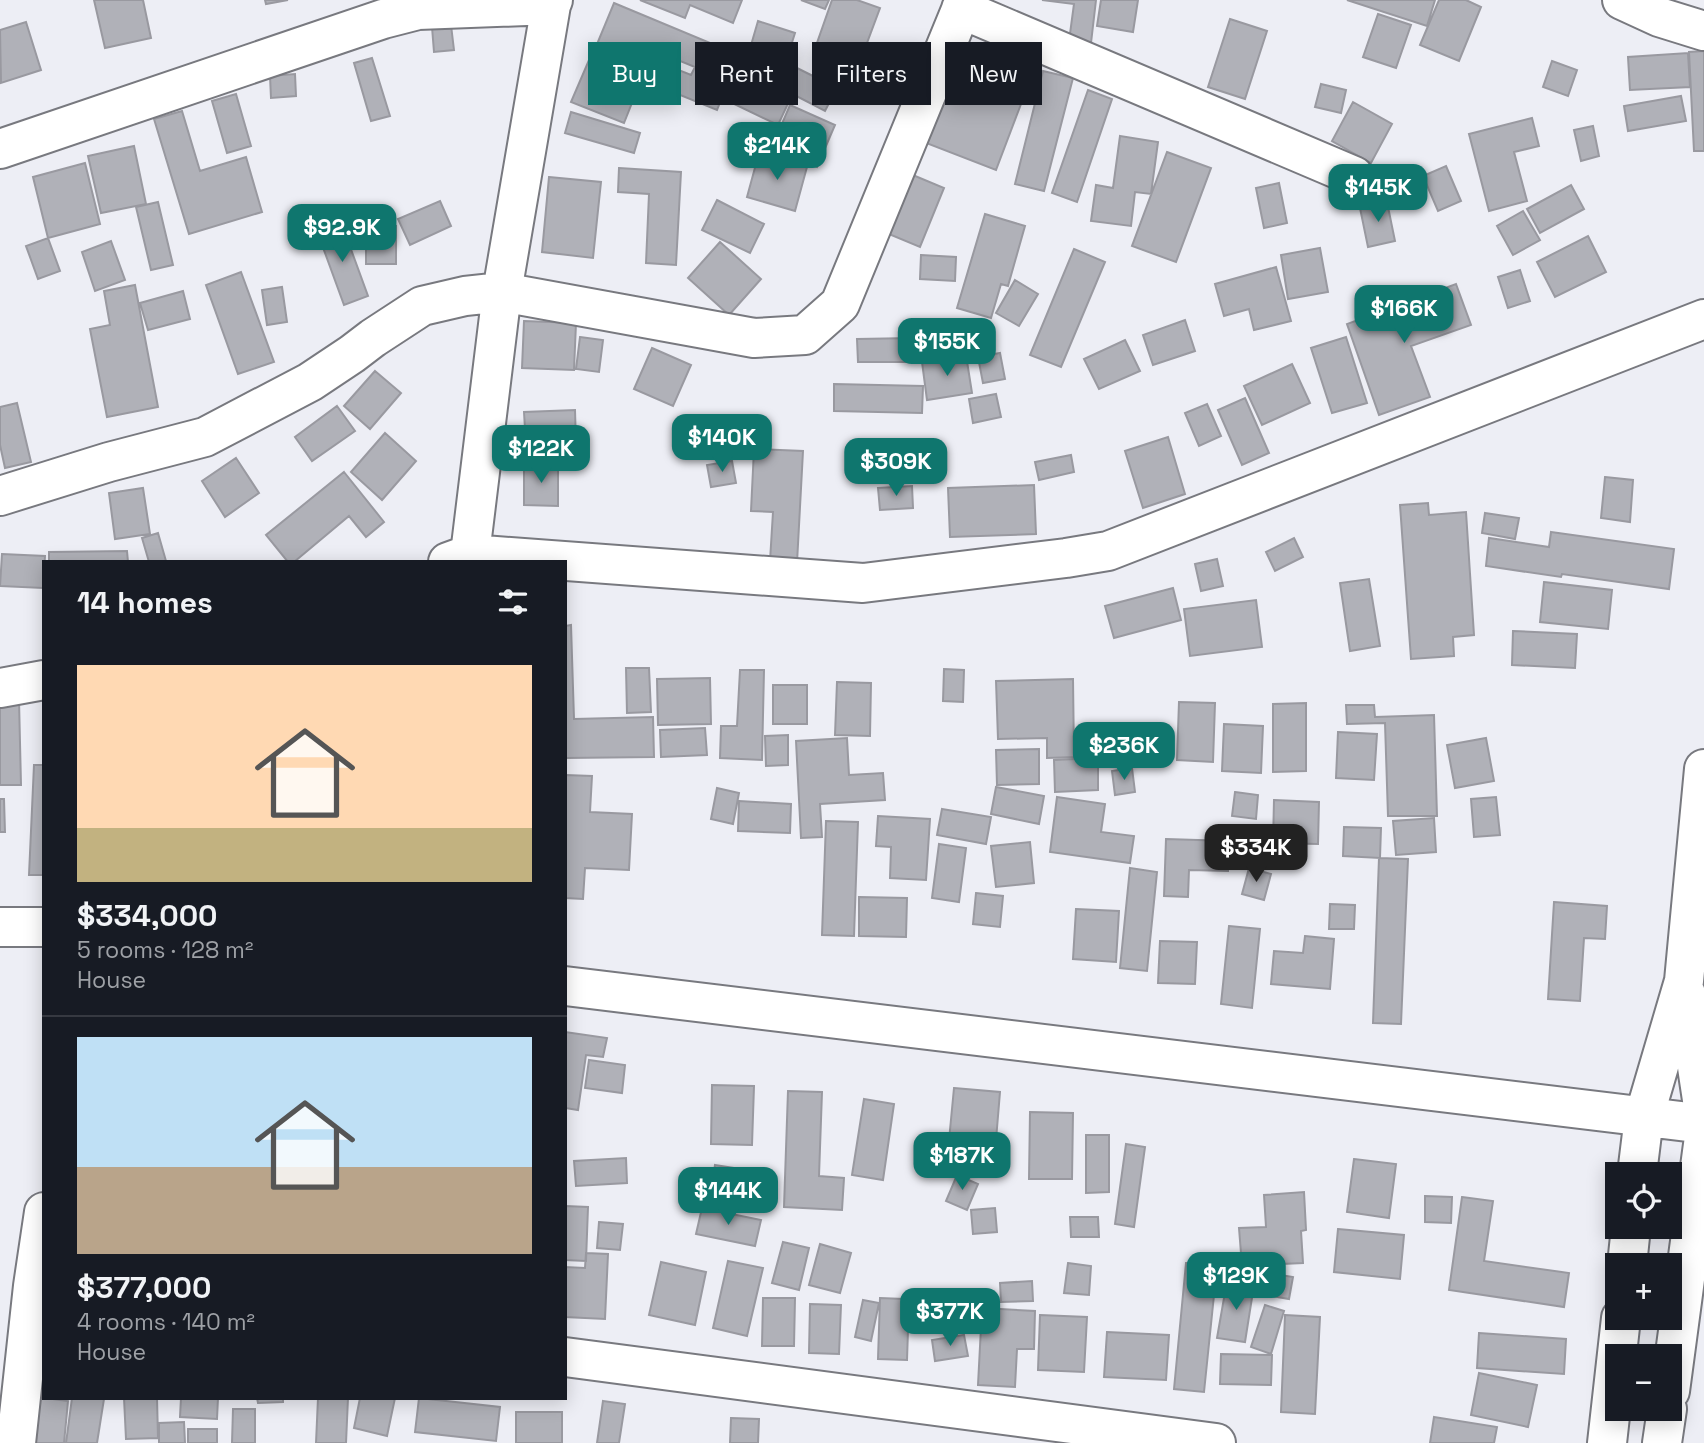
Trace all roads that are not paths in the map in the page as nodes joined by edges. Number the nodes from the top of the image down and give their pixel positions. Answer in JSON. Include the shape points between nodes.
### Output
{"nodes":[{"id":1,"x":1622,"y":0,"type":"edge"},
{"id":2,"x":552,"y":2,"type":"edge"},
{"id":3,"x":963,"y":4,"type":"edge"},
{"id":4,"x":1704,"y":31,"type":"edge"},
{"id":5,"x":0,"y":149,"type":"edge"},
{"id":6,"x":1354,"y":176,"type":"dead end"},
{"id":7,"x":502,"y":292,"type":"junction"},
{"id":8,"x":1704,"y":319,"type":"edge"},
{"id":9,"x":0,"y":496,"type":"edge"},
{"id":10,"x":459,"y":558,"type":"edge"},
{"id":11,"x":491,"y":560,"type":"edge"},
{"id":12,"x":567,"y":565,"type":"edge"},
{"id":13,"x":42,"y":680,"type":"edge"},
{"id":14,"x":0,"y":688,"type":"edge"},
{"id":15,"x":1704,"y":769,"type":"edge"},
{"id":16,"x":0,"y":927,"type":"edge"},
{"id":17,"x":42,"y":927,"type":"edge"},
{"id":18,"x":1684,"y":981,"type":"junction"},
{"id":19,"x":567,"y":986,"type":"edge"},
{"id":20,"x":1704,"y":1112,"type":"edge"},
{"id":21,"x":1644,"y":1117,"type":"junction"},
{"id":22,"x":1704,"y":1124,"type":"edge"},
{"id":23,"x":1704,"y":1137,"type":"edge"},
{"id":24,"x":1638,"y":1162,"type":"edge"},
{"id":25,"x":42,"y":1237,"type":"edge"},
{"id":26,"x":38,"y":1286,"type":"edge"},
{"id":27,"x":1620,"y":1330,"type":"edge"},
{"id":28,"x":1676,"y":1344,"type":"edge"},
{"id":29,"x":567,"y":1357,"type":"edge"},
{"id":30,"x":1665,"y":1421,"type":"edge"},
{"id":31,"x":16,"y":1443,"type":"edge"},
{"id":32,"x":1216,"y":1443,"type":"edge"},
{"id":33,"x":1606,"y":1443,"type":"edge"},
{"id":34,"x":1662,"y":1443,"type":"edge"}],
"edges":[{"from":1,"to":4,"type":"street"},
{"from":2,"to":5,"type":"street","via":[[418,10],[383,19]]},
{"from":2,"to":7,"type":"street"},
{"from":3,"to":6,"type":"street"},
{"from":3,"to":7,"type":"street","via":[[840,304],[805,335],[754,338]]},
{"from":7,"to":9,"type":"street","via":[[422,306],[310,382],[205,437]]},
{"from":7,"to":10,"type":"street"},
{"from":8,"to":12,"type":"street","via":[[1108,551],[863,583]]},
{"from":10,"to":11,"type":"street"},
{"from":13,"to":14,"type":"street"},
{"from":15,"to":18,"type":"street"},
{"from":16,"to":17,"type":"street"},
{"from":18,"to":20,"type":"street"},
{"from":18,"to":21,"type":"street"},
{"from":19,"to":21,"type":"street"},
{"from":21,"to":22,"type":"street"},
{"from":21,"to":24,"type":"street"},
{"from":23,"to":28,"type":"street"},
{"from":25,"to":26,"type":"street"},
{"from":26,"to":31,"type":"street"},
{"from":27,"to":33,"type":"street"},
{"from":29,"to":32,"type":"street"},
{"from":30,"to":34,"type":"street"}]}
